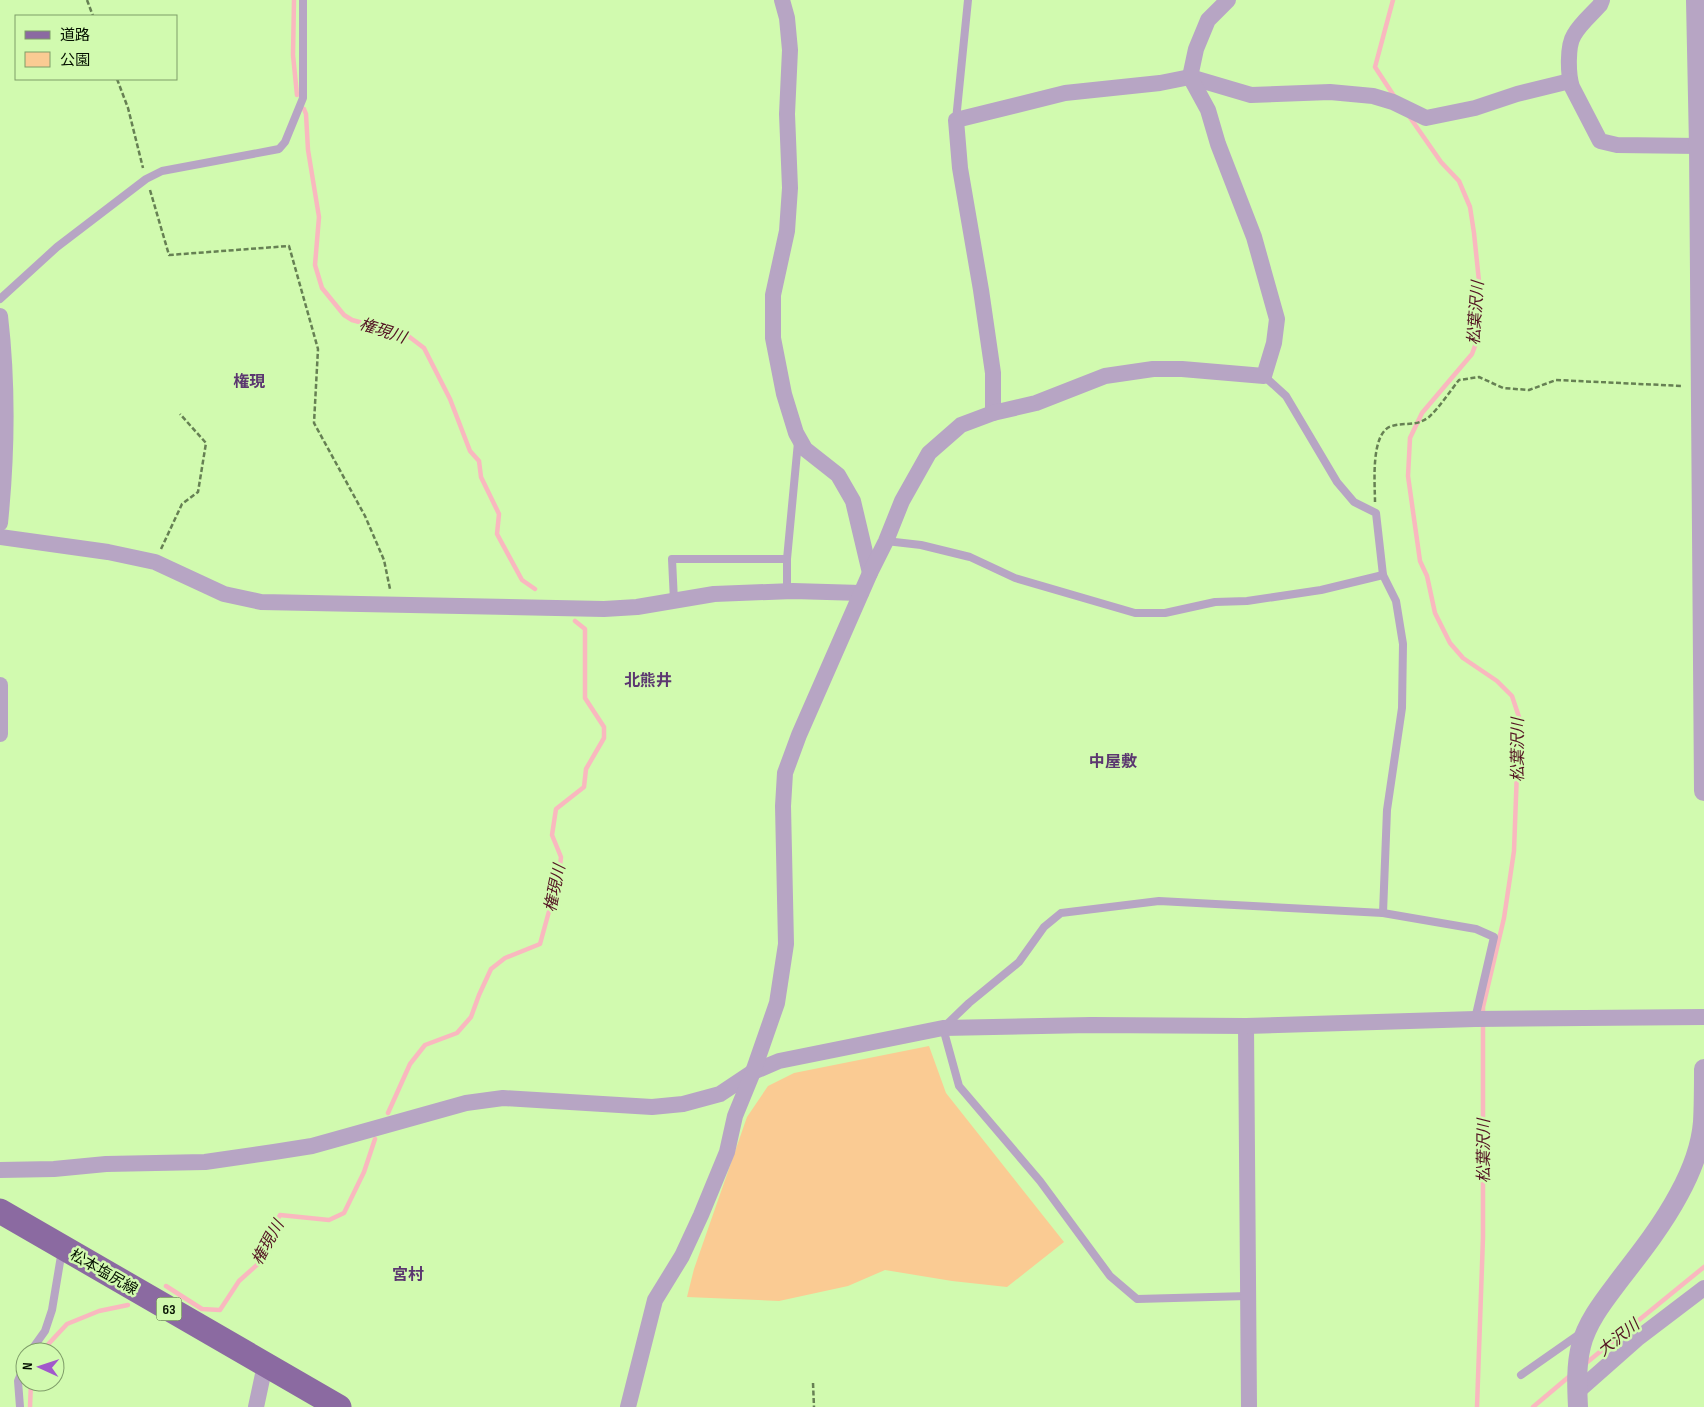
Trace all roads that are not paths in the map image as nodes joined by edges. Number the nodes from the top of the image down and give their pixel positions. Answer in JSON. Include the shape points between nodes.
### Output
{"nodes":[{"id":1,"x":303,"y":0,"type":"edge"},
{"id":2,"x":782,"y":0,"type":"edge"},
{"id":3,"x":968,"y":0,"type":"edge"},
{"id":4,"x":1228,"y":0,"type":"edge"},
{"id":5,"x":1602,"y":0,"type":"edge"},
{"id":6,"x":1696,"y":0,"type":"edge"},
{"id":7,"x":1190,"y":77,"type":"junction"},
{"id":8,"x":1570,"y":81,"type":"junction"},
{"id":9,"x":956,"y":120,"type":"junction"},
{"id":10,"x":1699,"y":146,"type":"junction"},
{"id":11,"x":1701,"y":256,"type":"edge"},
{"id":12,"x":0,"y":299,"type":"edge"},
{"id":13,"x":0,"y":316,"type":"edge"},
{"id":14,"x":1264,"y":376,"type":"junction"},
{"id":15,"x":993,"y":413,"type":"junction"},
{"id":16,"x":798,"y":438,"type":"junction"},
{"id":17,"x":0,"y":522,"type":"edge"},
{"id":18,"x":0,"y":537,"type":"edge"},
{"id":19,"x":886,"y":541,"type":"junction"},
{"id":20,"x":787,"y":560,"type":"junction"},
{"id":21,"x":870,"y":573,"type":"junction"},
{"id":22,"x":1383,"y":575,"type":"junction"},
{"id":23,"x":787,"y":591,"type":"junction"},
{"id":24,"x":861,"y":593,"type":"junction"},
{"id":25,"x":674,"y":600,"type":"junction"},
{"id":26,"x":0,"y":695,"type":"edge"},
{"id":27,"x":0,"y":734,"type":"edge"},
{"id":28,"x":1704,"y":791,"type":"edge"},
{"id":29,"x":1383,"y":913,"type":"junction"},
{"id":30,"x":1704,"y":1017,"type":"edge"},
{"id":31,"x":1475,"y":1020,"type":"junction"},
{"id":32,"x":1246,"y":1026,"type":"junction"},
{"id":33,"x":943,"y":1028,"type":"junction"},
{"id":34,"x":1704,"y":1069,"type":"edge"},
{"id":35,"x":753,"y":1072,"type":"junction"},
{"id":36,"x":0,"y":1170,"type":"edge"},
{"id":37,"x":0,"y":1211,"type":"edge"},
{"id":38,"x":62,"y":1247,"type":"junction"},
{"id":39,"x":1704,"y":1288,"type":"edge"},
{"id":40,"x":1249,"y":1296,"type":"junction"},
{"id":41,"x":1588,"y":1328,"type":"junction"},
{"id":42,"x":37,"y":1342,"type":"edge"},
{"id":43,"x":265,"y":1365,"type":"junction"},
{"id":44,"x":1521,"y":1374,"type":"dead end"},
{"id":45,"x":19,"y":1392,"type":"edge"},
{"id":46,"x":1578,"y":1392,"type":"edge"},
{"id":47,"x":20,"y":1407,"type":"edge"},
{"id":48,"x":256,"y":1407,"type":"edge"},
{"id":49,"x":339,"y":1407,"type":"edge"},
{"id":50,"x":628,"y":1407,"type":"edge"},
{"id":51,"x":1249,"y":1407,"type":"edge"}],
"edges":[{"from":1,"to":12,"type":"lane","via":[[303,98],[279,149],[162,171],[146,179],[57,247]]},
{"from":2,"to":16,"type":"street","via":[[788,18],[790,50],[787,114],[790,188],[787,231],[774,295],[773,338],[784,394]]},
{"from":3,"to":9,"type":"lane"},
{"from":4,"to":7,"type":"street","via":[[1208,20],[1196,49]]},
{"from":5,"to":8,"type":"street","via":[[1573,36],[1569,54]]},
{"from":6,"to":10,"type":"street"},
{"from":7,"to":8,"type":"street","via":[[1251,95],[1330,92],[1373,96],[1426,118],[1475,108]]},
{"from":7,"to":9,"type":"street","via":[[1065,92]]},
{"from":7,"to":14,"type":"street","via":[[1208,110],[1254,237],[1277,319]]},
{"from":8,"to":10,"type":"street","via":[[1600,141],[1617,145]]},
{"from":9,"to":15,"type":"street","via":[[960,168],[993,373]]},
{"from":10,"to":11,"type":"street"},
{"from":11,"to":28,"type":"street"},
{"from":13,"to":17,"type":"street","via":[[6,440]]},
{"from":14,"to":15,"type":"street","via":[[1182,369],[1105,376],[1036,403]]},
{"from":14,"to":22,"type":"lane","via":[[1286,396],[1337,482],[1354,502],[1376,513]]},
{"from":15,"to":19,"type":"street","via":[[961,425],[929,453],[902,501]]},
{"from":16,"to":20,"type":"lane"},
{"from":16,"to":21,"type":"street","via":[[805,449],[838,475],[853,500]]},
{"from":18,"to":25,"type":"street","via":[[155,562],[224,594],[261,602],[604,609]]},
{"from":19,"to":21,"type":"street"},
{"from":19,"to":22,"type":"lane","via":[[921,545],[970,557],[1015,578],[1135,613],[1165,613],[1215,602],[1248,601],[1321,590]]},
{"from":20,"to":23,"type":"lane"},
{"from":20,"to":25,"type":"lane","via":[[672,559]]},
{"from":21,"to":24,"type":"street"},
{"from":22,"to":29,"type":"lane","via":[[1396,601],[1403,644],[1402,708],[1387,810]]},
{"from":23,"to":24,"type":"street"},
{"from":23,"to":25,"type":"street","via":[[714,594]]},
{"from":24,"to":35,"type":"street","via":[[786,773],[783,806],[786,944],[777,1003]]},
{"from":26,"to":27,"type":"street"},
{"from":29,"to":31,"type":"lane","via":[[1476,929],[1494,936]]},
{"from":29,"to":33,"type":"lane","via":[[1159,901],[1061,914],[1044,927],[1019,962]]},
{"from":30,"to":31,"type":"street"},
{"from":31,"to":32,"type":"street"},
{"from":32,"to":33,"type":"street"},
{"from":32,"to":40,"type":"street"},
{"from":33,"to":35,"type":"street","via":[[779,1061]]},
{"from":33,"to":40,"type":"lane","via":[[959,1086],[1040,1181],[1110,1276],[1137,1299]]},
{"from":34,"to":41,"type":"street","via":[[1703,1122],[1680,1192],[1664,1220],[1601,1304]]},
{"from":35,"to":36,"type":"street","via":[[720,1094],[683,1104],[652,1107],[503,1098],[466,1103],[312,1146],[205,1162]]},
{"from":35,"to":50,"type":"street","via":[[735,1116],[727,1152],[701,1215],[682,1256],[655,1300]]},
{"from":37,"to":38,"type":"main road","name":"松本塩尻線","number":"63"},
{"from":38,"to":42,"type":"lane","via":[[52,1310]]},
{"from":38,"to":43,"type":"main road","name":"松本塩尻線","number":"63"},
{"from":39,"to":46,"type":"street","via":[[1636,1339]]},
{"from":40,"to":51,"type":"street"},
{"from":41,"to":44,"type":"lane"},
{"from":41,"to":46,"type":"street","via":[[1581,1346]]},
{"from":43,"to":48,"type":"street"},
{"from":43,"to":49,"type":"main road","name":"松本塩尻線","number":"63"},
{"from":45,"to":47,"type":"lane"}]}
